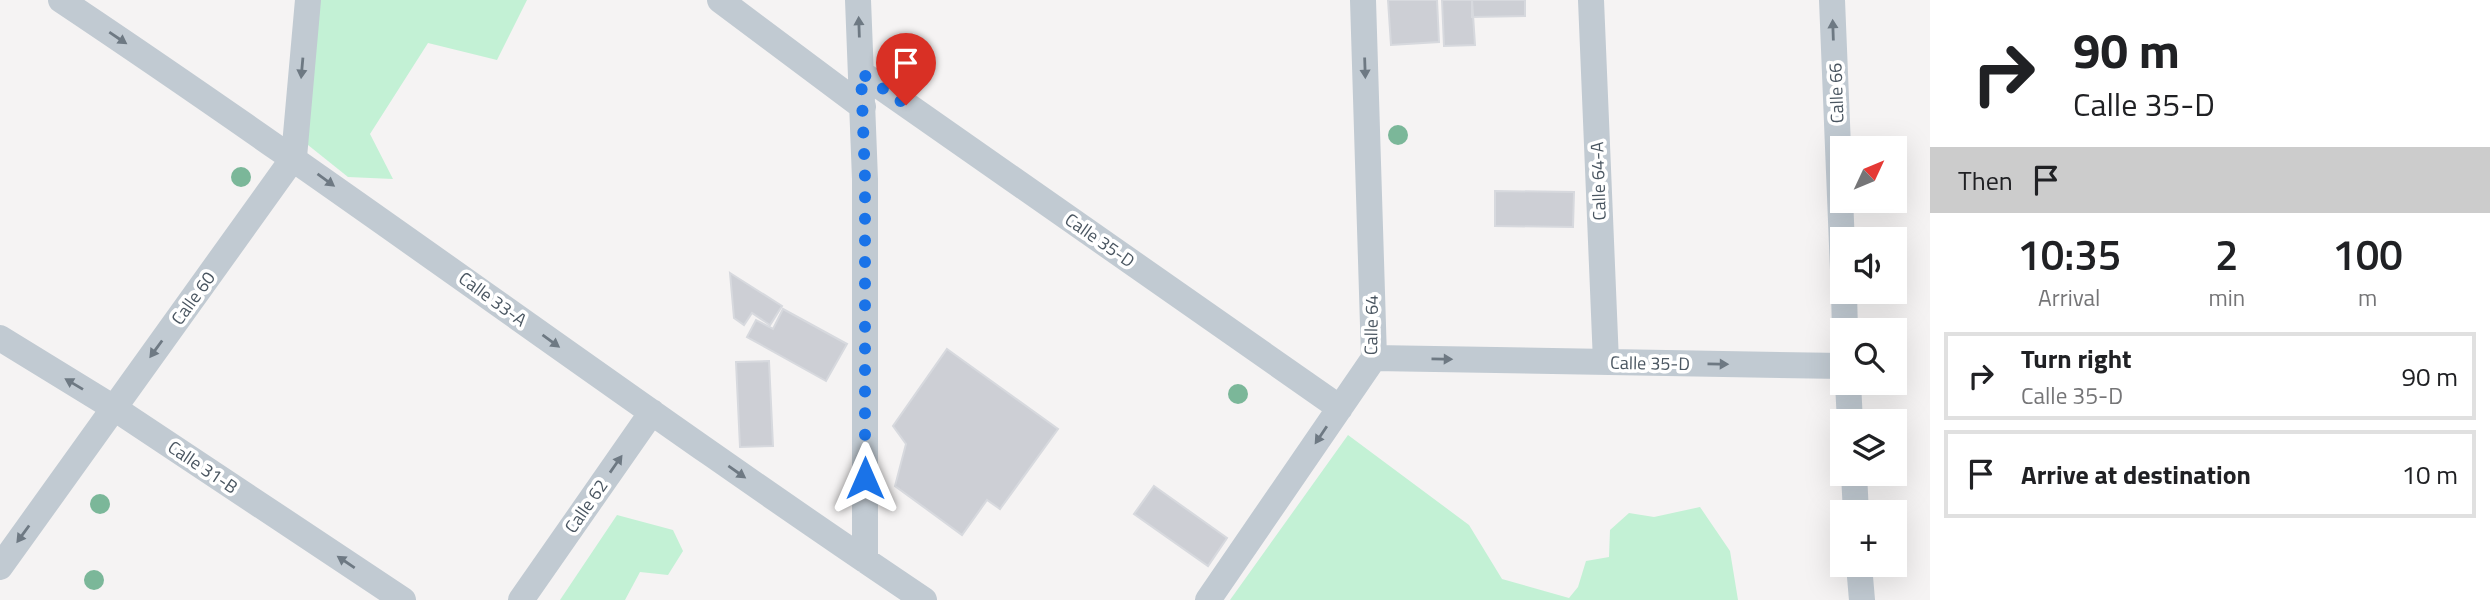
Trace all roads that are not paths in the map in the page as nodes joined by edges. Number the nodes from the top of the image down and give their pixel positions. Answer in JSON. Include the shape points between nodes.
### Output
{"nodes":[{"id":1,"x":61,"y":0,"type":"edge"},
{"id":2,"x":308,"y":0,"type":"edge"},
{"id":3,"x":720,"y":0,"type":"edge"},
{"id":4,"x":858,"y":0,"type":"edge"},
{"id":5,"x":1363,"y":0,"type":"edge"},
{"id":6,"x":1591,"y":0,"type":"edge"},
{"id":7,"x":1832,"y":0,"type":"edge"},
{"id":8,"x":861,"y":73,"type":"junction"},
{"id":9,"x":863,"y":107,"type":"junction"},
{"id":10,"x":294,"y":157,"type":"junction"},
{"id":11,"x":1841,"y":227,"type":"edge"},
{"id":12,"x":0,"y":338,"type":"edge"},
{"id":13,"x":1374,"y":358,"type":"junction"},
{"id":14,"x":1606,"y":362,"type":"junction"},
{"id":15,"x":1830,"y":366,"type":"edge"},
{"id":16,"x":114,"y":408,"type":"junction"},
{"id":17,"x":1340,"y":408,"type":"junction"},
{"id":18,"x":652,"y":412,"type":"junction"},
{"id":19,"x":865,"y":560,"type":"junction"},
{"id":20,"x":0,"y":567,"type":"edge"},
{"id":21,"x":1861,"y":577,"type":"edge"},
{"id":22,"x":403,"y":600,"type":"edge"},
{"id":23,"x":521,"y":600,"type":"edge"},
{"id":24,"x":924,"y":600,"type":"edge"},
{"id":25,"x":1208,"y":600,"type":"edge"},
{"id":26,"x":1862,"y":600,"type":"edge"}],
"edges":[{"from":1,"to":10,"type":"street","name":"Calle 33-A","one_way":true},
{"from":2,"to":10,"type":"street","one_way":true},
{"from":3,"to":9,"type":"street"},
{"from":8,"to":4,"type":"street","one_way":true},
{"from":5,"to":13,"type":"street","name":"Calle 64","one_way":true},
{"from":6,"to":14,"type":"street","name":"Calle 64-A"},
{"from":11,"to":7,"type":"street","name":"Calle 66","one_way":true},
{"from":8,"to":9,"type":"street"},
{"from":8,"to":17,"type":"street","name":"Calle 35-D"},
{"from":9,"to":19,"type":"street"},
{"from":10,"to":16,"type":"street","name":"Calle 60","one_way":true},
{"from":10,"to":18,"type":"street","name":"Calle 33-A","one_way":true},
{"from":16,"to":12,"type":"street","name":"Calle 31-B","one_way":true},
{"from":13,"to":14,"type":"street","name":"Calle 35-D","one_way":true},
{"from":13,"to":17,"type":"street","name":"Calle 64"},
{"from":14,"to":15,"type":"street","name":"Calle 35-D","one_way":true},
{"from":16,"to":20,"type":"street","name":"Calle 60","one_way":true},
{"from":22,"to":16,"type":"street","name":"Calle 31-B","one_way":true},
{"from":17,"to":25,"type":"street","name":"Calle 64","one_way":true},
{"from":18,"to":19,"type":"street","name":"Calle 33-A","one_way":true},
{"from":23,"to":18,"type":"street","name":"Calle 62","one_way":true},
{"from":19,"to":24,"type":"street","name":"Calle 33-A"},
{"from":21,"to":26,"type":"street"}]}
